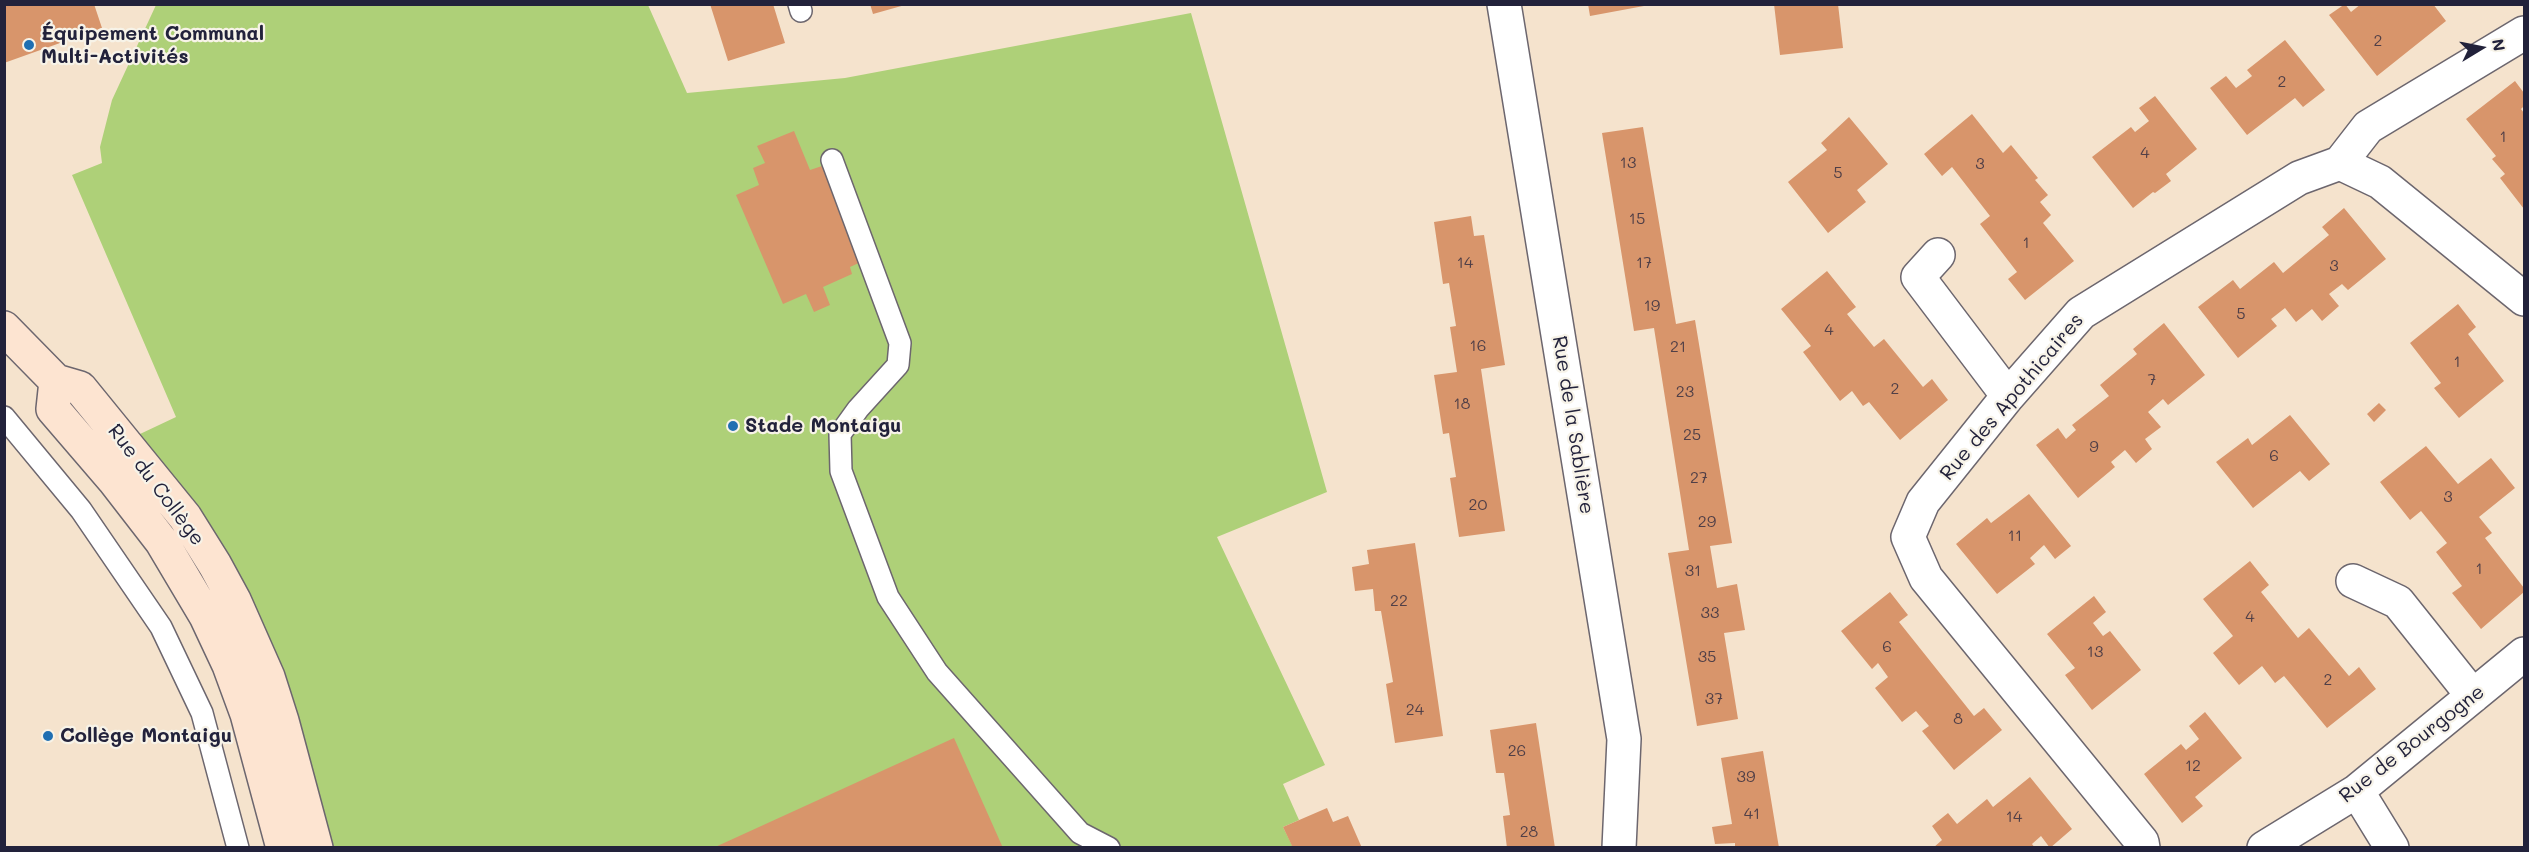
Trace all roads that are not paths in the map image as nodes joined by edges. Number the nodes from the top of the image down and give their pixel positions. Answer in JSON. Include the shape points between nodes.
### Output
{"nodes":[{"id":1,"x":1504,"y":4,"type":"edge"},
{"id":2,"x":2524,"y":33,"type":"edge"},
{"id":3,"x":832,"y":160,"type":"dead end"},
{"id":4,"x":2340,"y":163,"type":"junction"},
{"id":5,"x":1938,"y":255,"type":"dead end"},
{"id":6,"x":2524,"y":299,"type":"edge"},
{"id":7,"x":4,"y":328,"type":"edge"},
{"id":8,"x":56,"y":381,"type":"junction"},
{"id":9,"x":2008,"y":396,"type":"junction"},
{"id":10,"x":4,"y":417,"type":"edge"},
{"id":11,"x":2353,"y":581,"type":"dead end"},
{"id":12,"x":2524,"y":654,"type":"edge"},
{"id":13,"x":2473,"y":696,"type":"junction"},
{"id":14,"x":2357,"y":791,"type":"junction"},
{"id":15,"x":238,"y":848,"type":"edge"},
{"id":16,"x":283,"y":848,"type":"edge"},
{"id":17,"x":316,"y":848,"type":"edge"},
{"id":18,"x":1109,"y":848,"type":"edge"},
{"id":19,"x":1619,"y":848,"type":"edge"},
{"id":20,"x":2143,"y":848,"type":"edge"},
{"id":21,"x":2264,"y":848,"type":"edge"},
{"id":22,"x":2392,"y":848,"type":"edge"}],
"edges":[{"from":1,"to":19,"type":"street","name":"Rue de la Sablière","via":[[1624,739]]},
{"from":2,"to":4,"type":"street","via":[[2368,127]]},
{"from":3,"to":18,"type":"lane","via":[[900,343],[898,365],[840,434],[841,471],[888,597],[937,672],[1080,833]]},
{"from":4,"to":6,"type":"street","via":[[2380,182]]},
{"from":4,"to":9,"type":"street","name":"Rue des Apothicaires","via":[[2299,178],[2082,313]]},
{"from":5,"to":9,"type":"street","via":[[1918,277]]},
{"from":7,"to":8,"type":"street","name":"Rue du Collège"},
{"from":8,"to":16,"type":"street","name":"Rue du Collège","via":[[53,409],[162,542],[206,616],[247,714]]},
{"from":8,"to":17,"type":"street","name":"Rue du Collège","via":[[80,388],[139,458],[185,517],[234,600],[268,677]]},
{"from":9,"to":20,"type":"street","name":"Rue des Apothicaires","via":[[1923,502],[1908,537],[1926,578]]},
{"from":10,"to":15,"type":"lane","via":[[81,510],[161,627],[202,713]]},
{"from":11,"to":13,"type":"street","via":[[2398,602]]},
{"from":12,"to":13,"type":"street","name":"Rue de Bourgogne"},
{"from":13,"to":14,"type":"street","name":"Rue de Bourgogne"},
{"from":14,"to":21,"type":"street","name":"Rue de Bourgogne"},
{"from":14,"to":22,"type":"street"}]}
